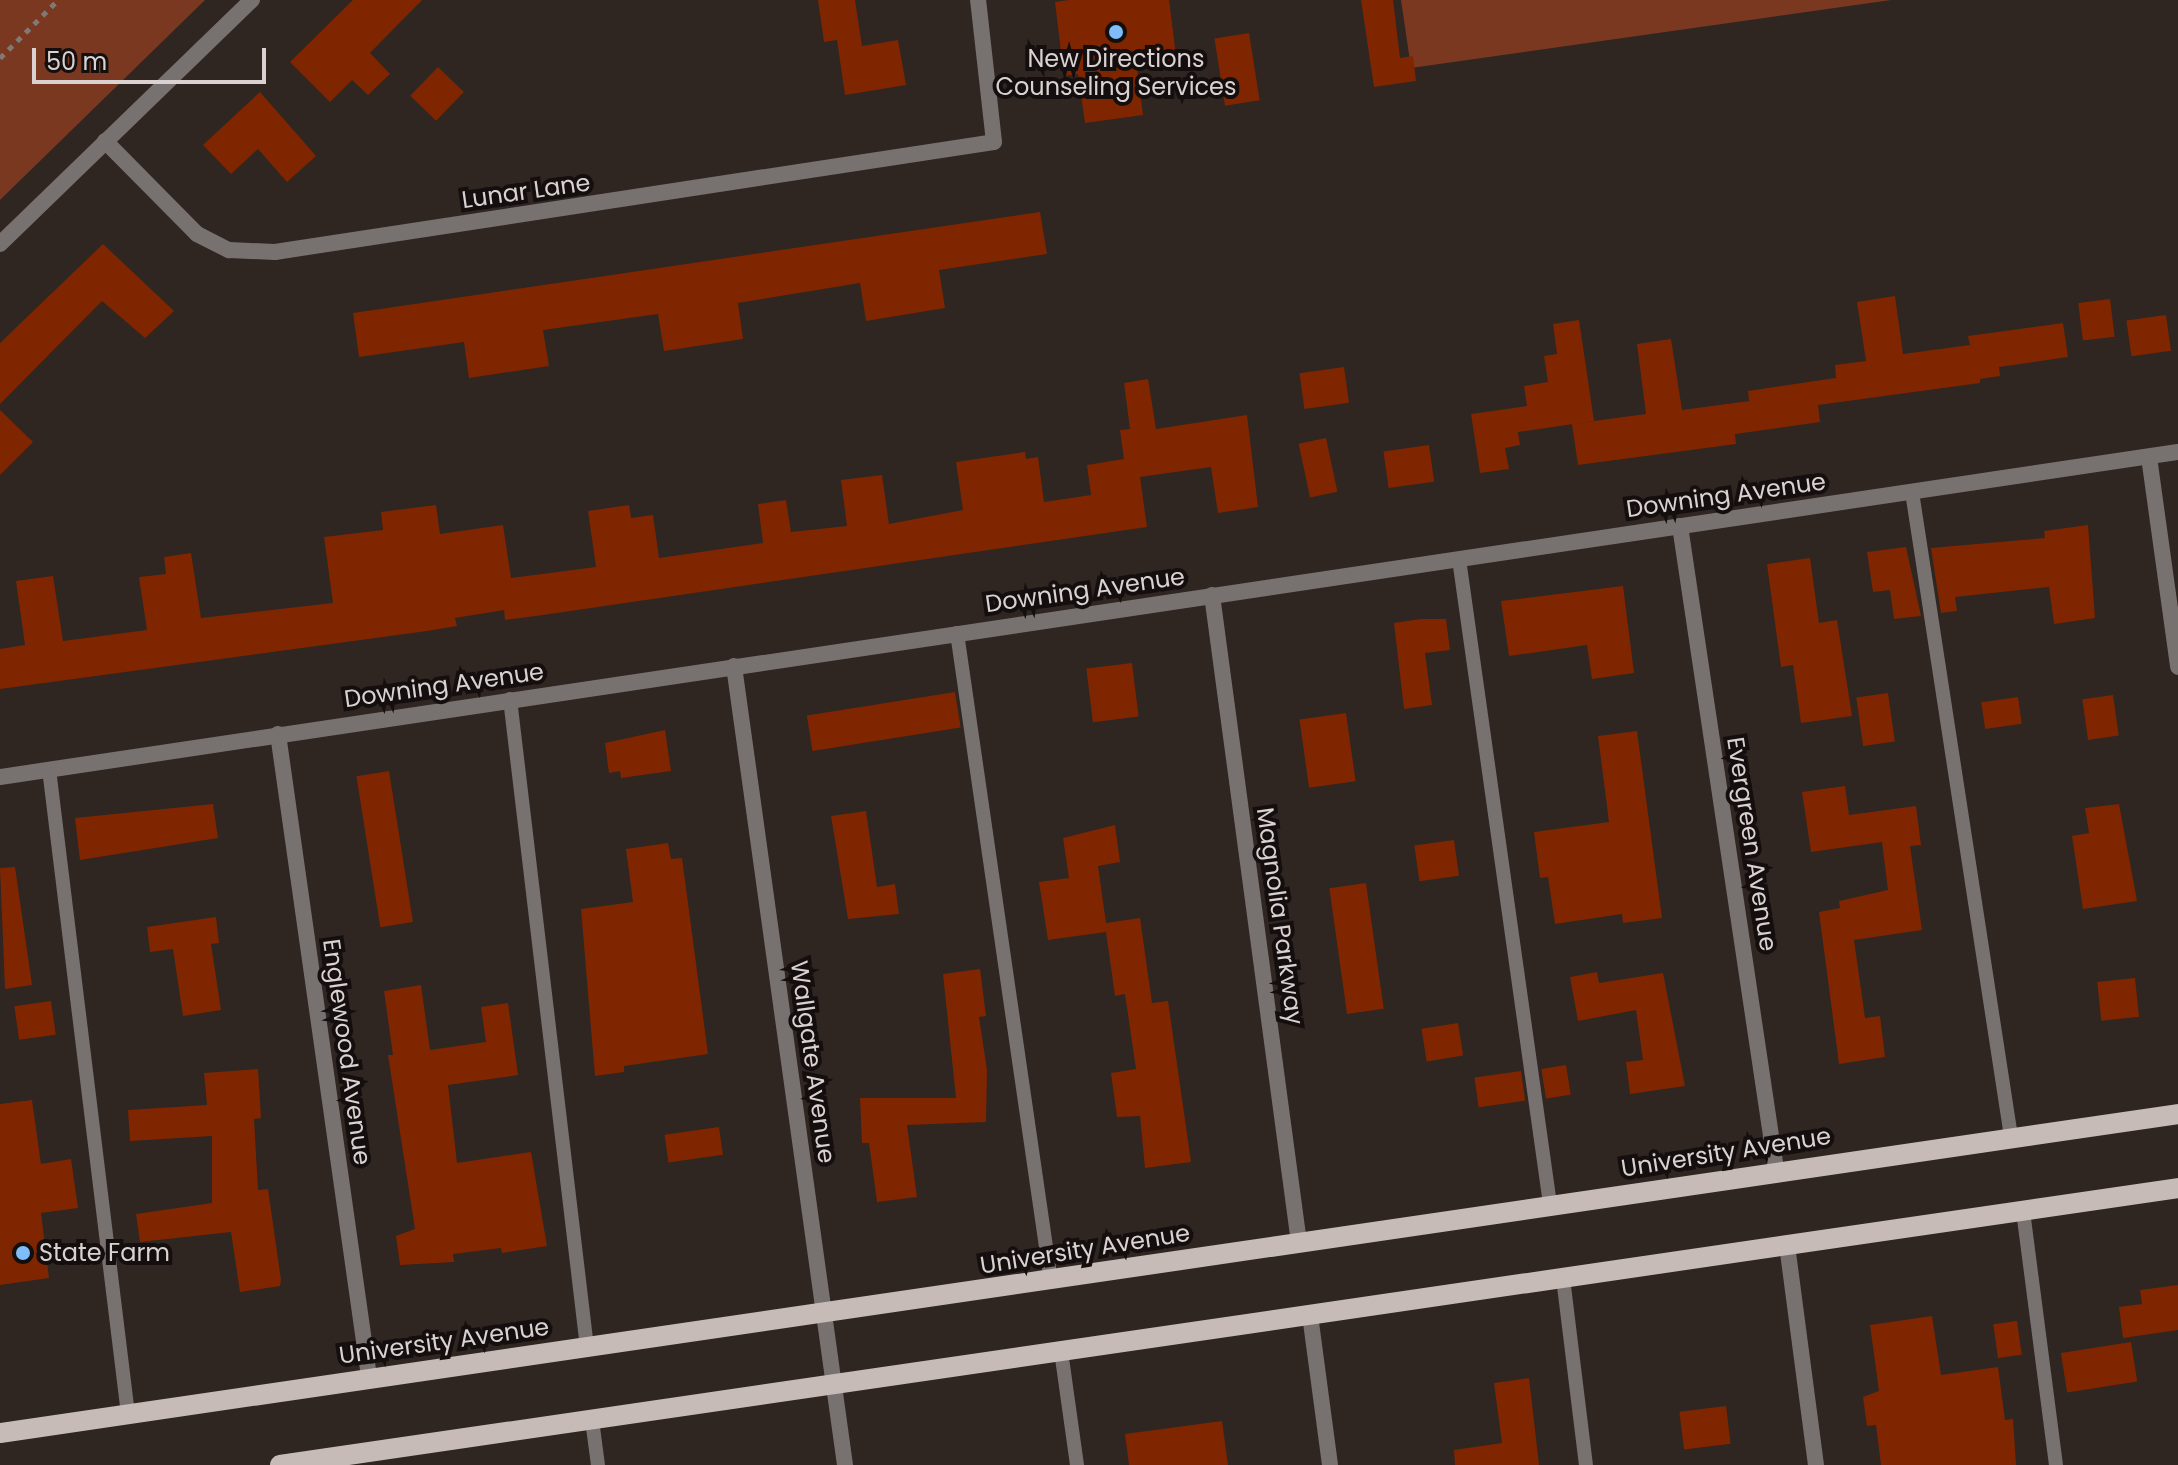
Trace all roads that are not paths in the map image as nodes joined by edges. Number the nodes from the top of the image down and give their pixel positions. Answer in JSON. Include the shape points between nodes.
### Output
{"nodes":[{"id":1,"x":252,"y":0,"type":"edge"},
{"id":2,"x":978,"y":0,"type":"edge"},
{"id":3,"x":105,"y":141,"type":"junction"},
{"id":4,"x":0,"y":244,"type":"edge"},
{"id":5,"x":2178,"y":452,"type":"edge"},
{"id":6,"x":2149,"y":457,"type":"junction"},
{"id":7,"x":1912,"y":492,"type":"junction"},
{"id":8,"x":1680,"y":526,"type":"junction"},
{"id":9,"x":1459,"y":559,"type":"junction"},
{"id":10,"x":1212,"y":595,"type":"junction"},
{"id":11,"x":957,"y":633,"type":"junction"},
{"id":12,"x":734,"y":666,"type":"junction"},
{"id":13,"x":2178,"y":667,"type":"edge"},
{"id":14,"x":510,"y":699,"type":"junction"},
{"id":15,"x":278,"y":734,"type":"junction"},
{"id":16,"x":49,"y":769,"type":"junction"},
{"id":17,"x":0,"y":777,"type":"edge"},
{"id":18,"x":2178,"y":1114,"type":"edge"},
{"id":19,"x":2011,"y":1137,"type":"junction"},
{"id":20,"x":1776,"y":1169,"type":"junction"},
{"id":21,"x":2178,"y":1188,"type":"edge"},
{"id":22,"x":1550,"y":1204,"type":"junction"},
{"id":23,"x":2023,"y":1211,"type":"junction"},
{"id":24,"x":1299,"y":1243,"type":"junction"},
{"id":25,"x":1787,"y":1245,"type":"junction"},
{"id":26,"x":1563,"y":1278,"type":"junction"},
{"id":27,"x":1051,"y":1281,"type":"junction"},
{"id":28,"x":824,"y":1315,"type":"junction"},
{"id":29,"x":1310,"y":1315,"type":"junction"},
{"id":30,"x":587,"y":1348,"type":"junction"},
{"id":31,"x":1061,"y":1351,"type":"junction"},
{"id":32,"x":369,"y":1377,"type":"junction"},
{"id":33,"x":834,"y":1384,"type":"junction"},
{"id":34,"x":128,"y":1414,"type":"junction"},
{"id":35,"x":592,"y":1420,"type":"junction"},
{"id":36,"x":0,"y":1433,"type":"edge"},
{"id":37,"x":377,"y":1458,"type":"edge"},
{"id":38,"x":280,"y":1465,"type":"edge"},
{"id":39,"x":598,"y":1465,"type":"edge"},
{"id":40,"x":845,"y":1465,"type":"edge"},
{"id":41,"x":1077,"y":1465,"type":"edge"},
{"id":42,"x":1330,"y":1465,"type":"edge"},
{"id":43,"x":1586,"y":1465,"type":"edge"},
{"id":44,"x":1816,"y":1465,"type":"edge"},
{"id":45,"x":2056,"y":1465,"type":"edge"}],
"edges":[{"from":1,"to":3,"type":"street"},
{"from":2,"to":3,"type":"street","name":"Lunar Lane","via":[[994,142],[275,252],[229,250],[197,234]]},
{"from":3,"to":4,"type":"street"},
{"from":5,"to":6,"type":"street","name":"Downing Avenue"},
{"from":6,"to":7,"type":"street","name":"Downing Avenue"},
{"from":6,"to":13,"type":"street"},
{"from":7,"to":8,"type":"street","name":"Downing Avenue"},
{"from":7,"to":19,"type":"lane"},
{"from":8,"to":9,"type":"street","name":"Downing Avenue"},
{"from":8,"to":20,"type":"street","name":"Evergreen Avenue"},
{"from":9,"to":10,"type":"street","name":"Downing Avenue"},
{"from":9,"to":22,"type":"lane"},
{"from":10,"to":11,"type":"street","name":"Downing Avenue"},
{"from":10,"to":24,"type":"street","name":"Magnolia Parkway"},
{"from":11,"to":12,"type":"street","name":"Downing Avenue"},
{"from":11,"to":27,"type":"lane"},
{"from":12,"to":14,"type":"street","name":"Downing Avenue"},
{"from":12,"to":28,"type":"street","name":"Wallgate Avenue"},
{"from":14,"to":15,"type":"street","name":"Downing Avenue"},
{"from":14,"to":30,"type":"lane"},
{"from":15,"to":16,"type":"street","name":"Downing Avenue"},
{"from":15,"to":32,"type":"street","name":"Englewood Avenue"},
{"from":16,"to":17,"type":"street","name":"Downing Avenue"},
{"from":16,"to":34,"type":"lane"},
{"from":18,"to":19,"type":"main road","name":"University Avenue"},
{"from":19,"to":20,"type":"main road","name":"University Avenue"},
{"from":20,"to":22,"type":"main road","name":"University Avenue"},
{"from":21,"to":23,"type":"main road"},
{"from":22,"to":24,"type":"main road","name":"University Avenue"},
{"from":23,"to":25,"type":"main road"},
{"from":23,"to":45,"type":"lane"},
{"from":24,"to":27,"type":"main road","name":"University Avenue"},
{"from":25,"to":26,"type":"main road"},
{"from":25,"to":44,"type":"street"},
{"from":26,"to":29,"type":"main road"},
{"from":26,"to":43,"type":"lane"},
{"from":27,"to":28,"type":"main road","name":"University Avenue"},
{"from":28,"to":30,"type":"main road","name":"University Avenue"},
{"from":28,"to":33,"type":"street","name":"Wallgate Avenue"},
{"from":29,"to":31,"type":"main road"},
{"from":29,"to":42,"type":"street"},
{"from":30,"to":32,"type":"main road","name":"University Avenue"},
{"from":31,"to":33,"type":"main road"},
{"from":31,"to":41,"type":"lane"},
{"from":32,"to":34,"type":"main road","name":"University Avenue"},
{"from":33,"to":35,"type":"main road"},
{"from":33,"to":40,"type":"street","name":"Wallgate Avenue"},
{"from":34,"to":36,"type":"main road","name":"University Avenue"},
{"from":35,"to":37,"type":"main road"},
{"from":35,"to":39,"type":"lane"},
{"from":37,"to":38,"type":"main road"}]}
